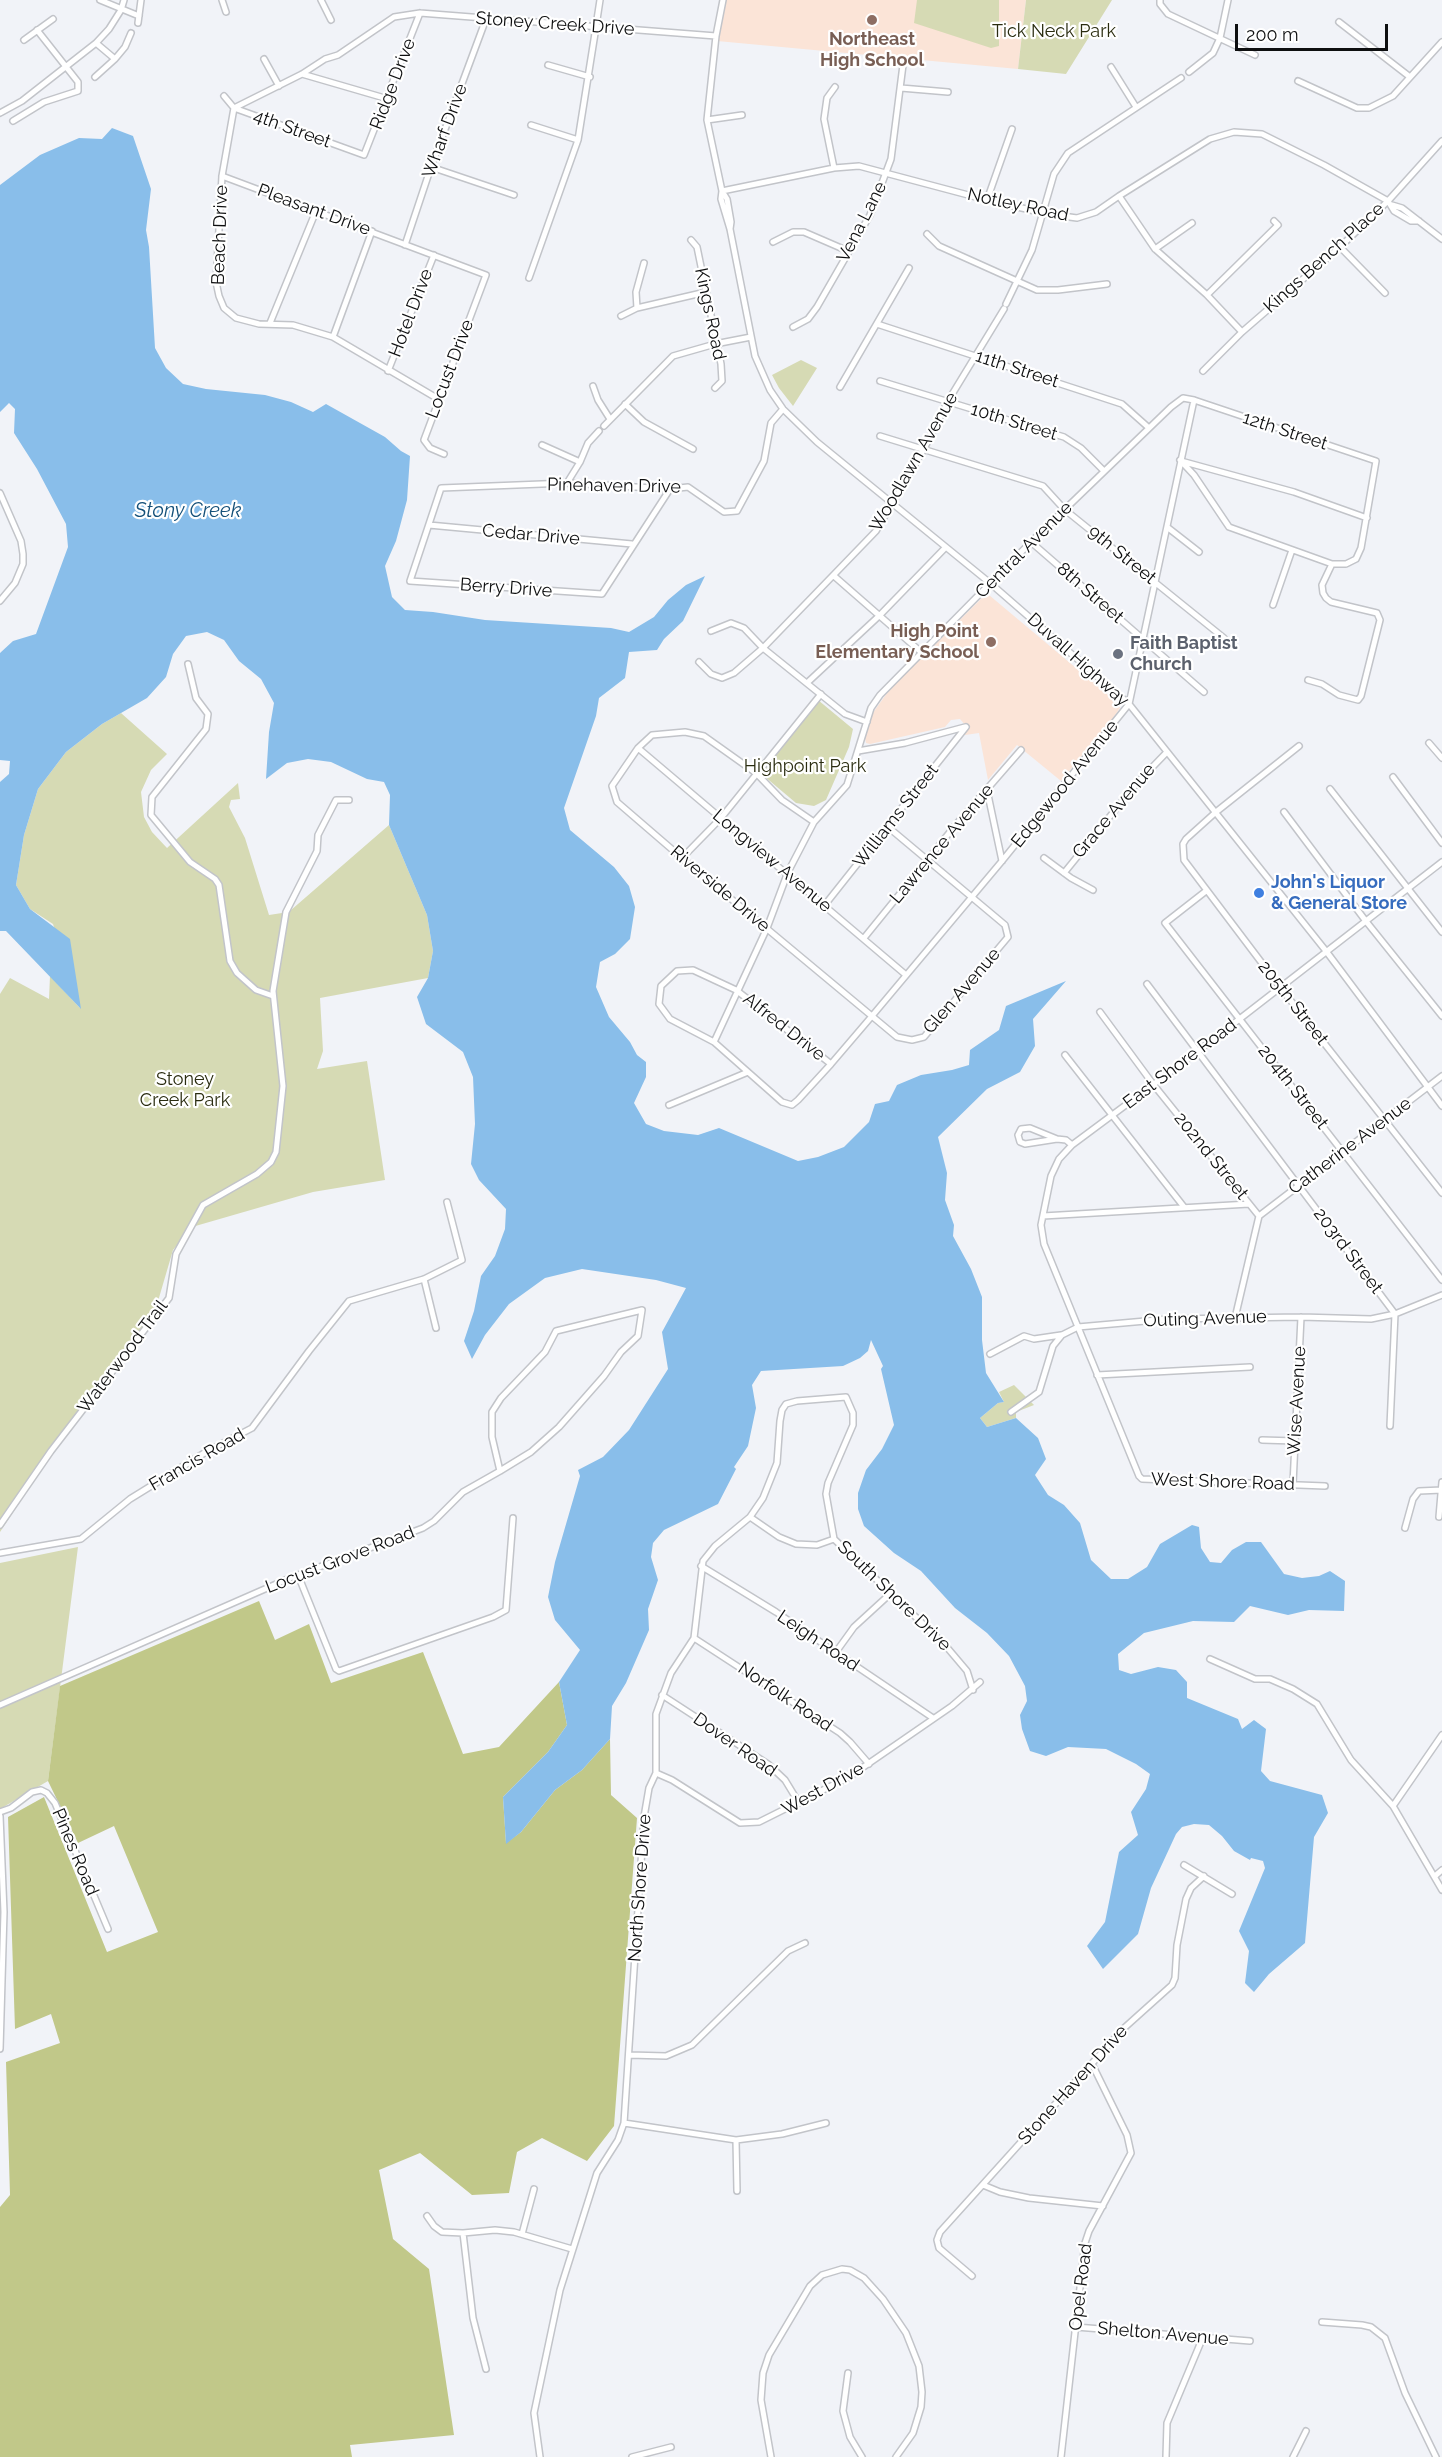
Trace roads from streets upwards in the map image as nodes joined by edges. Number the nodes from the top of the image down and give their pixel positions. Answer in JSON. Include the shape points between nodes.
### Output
{"nodes":[{"id":1,"x":100,"y":0,"type":"edge"},
{"id":2,"x":124,"y":0,"type":"edge"},
{"id":3,"x":141,"y":0,"type":"edge"},
{"id":4,"x":222,"y":0,"type":"edge"},
{"id":5,"x":321,"y":0,"type":"edge"},
{"id":6,"x":600,"y":0,"type":"edge"},
{"id":7,"x":723,"y":0,"type":"edge"},
{"id":8,"x":1160,"y":0,"type":"edge"},
{"id":9,"x":1228,"y":0,"type":"edge"},
{"id":10,"x":121,"y":10,"type":"junction"},
{"id":11,"x":226,"y":12,"type":"dead end"},
{"id":12,"x":420,"y":13,"type":"junction"},
{"id":13,"x":139,"y":16,"type":"junction"},
{"id":14,"x":53,"y":19,"type":"dead end"},
{"id":15,"x":486,"y":19,"type":"junction"},
{"id":16,"x":331,"y":20,"type":"dead end"},
{"id":17,"x":1339,"y":22,"type":"dead end"},
{"id":18,"x":138,"y":23,"type":"dead end"},
{"id":19,"x":596,"y":27,"type":"junction"},
{"id":20,"x":37,"y":30,"type":"junction"},
{"id":21,"x":131,"y":33,"type":"dead end"},
{"id":22,"x":716,"y":36,"type":"junction"},
{"id":23,"x":1220,"y":38,"type":"junction"},
{"id":24,"x":24,"y":40,"type":"dead end"},
{"id":25,"x":1442,"y":42,"type":"edge"},
{"id":26,"x":96,"y":43,"type":"junction"},
{"id":27,"x":1255,"y":55,"type":"dead end"},
{"id":28,"x":115,"y":59,"type":"junction"},
{"id":29,"x":264,"y":59,"type":"dead end"},
{"id":30,"x":548,"y":65,"type":"dead end"},
{"id":31,"x":903,"y":65,"type":"dead end"},
{"id":32,"x":66,"y":67,"type":"junction"},
{"id":33,"x":1112,"y":67,"type":"dead end"},
{"id":34,"x":1189,"y":72,"type":"dead end"},
{"id":35,"x":302,"y":74,"type":"junction"},
{"id":36,"x":1410,"y":76,"type":"junction"},
{"id":37,"x":95,"y":77,"type":"dead end"},
{"id":38,"x":590,"y":77,"type":"junction"},
{"id":39,"x":1181,"y":78,"type":"dead end"},
{"id":40,"x":1298,"y":81,"type":"dead end"},
{"id":41,"x":279,"y":86,"type":"junction"},
{"id":42,"x":835,"y":87,"type":"dead end"},
{"id":43,"x":901,"y":88,"type":"junction"},
{"id":44,"x":948,"y":92,"type":"dead end"},
{"id":45,"x":224,"y":96,"type":"dead end"},
{"id":46,"x":388,"y":99,"type":"junction"},
{"id":47,"x":1136,"y":107,"type":"junction"},
{"id":48,"x":234,"y":108,"type":"junction"},
{"id":49,"x":0,"y":113,"type":"edge"},
{"id":50,"x":742,"y":116,"type":"dead end"},
{"id":51,"x":707,"y":120,"type":"junction"},
{"id":52,"x":13,"y":121,"type":"dead end"},
{"id":53,"x":531,"y":125,"type":"dead end"},
{"id":54,"x":1012,"y":129,"type":"dead end"},
{"id":55,"x":579,"y":140,"type":"junction"},
{"id":56,"x":1442,"y":141,"type":"edge"},
{"id":57,"x":364,"y":155,"type":"joint"},
{"id":58,"x":431,"y":167,"type":"junction"},
{"id":59,"x":834,"y":168,"type":"junction"},
{"id":60,"x":886,"y":174,"type":"junction"},
{"id":61,"x":222,"y":176,"type":"junction"},
{"id":62,"x":722,"y":191,"type":"junction"},
{"id":63,"x":514,"y":195,"type":"dead end"},
{"id":64,"x":1119,"y":196,"type":"junction"},
{"id":65,"x":987,"y":200,"type":"junction"},
{"id":66,"x":1390,"y":203,"type":"junction"},
{"id":67,"x":316,"y":211,"type":"junction"},
{"id":68,"x":1041,"y":212,"type":"junction"},
{"id":69,"x":1274,"y":221,"type":"dead end"},
{"id":70,"x":1192,"y":224,"type":"dead end"},
{"id":71,"x":372,"y":231,"type":"junction"},
{"id":72,"x":927,"y":234,"type":"dead end"},
{"id":73,"x":1442,"y":239,"type":"edge"},
{"id":74,"x":691,"y":240,"type":"dead end"},
{"id":75,"x":773,"y":242,"type":"dead end"},
{"id":76,"x":405,"y":245,"type":"junction"},
{"id":77,"x":1340,"y":247,"type":"junction"},
{"id":78,"x":1155,"y":249,"type":"junction"},
{"id":79,"x":848,"y":251,"type":"junction"},
{"id":80,"x":434,"y":255,"type":"junction"},
{"id":81,"x":644,"y":263,"type":"dead end"},
{"id":82,"x":909,"y":268,"type":"dead end"},
{"id":83,"x":486,"y":275,"type":"joint"},
{"id":84,"x":529,"y":278,"type":"dead end"},
{"id":85,"x":1018,"y":281,"type":"junction"},
{"id":86,"x":1107,"y":284,"type":"dead end"},
{"id":87,"x":706,"y":292,"type":"junction"},
{"id":88,"x":1384,"y":293,"type":"dead end"},
{"id":89,"x":1207,"y":295,"type":"junction"},
{"id":90,"x":637,"y":308,"type":"junction"},
{"id":91,"x":621,"y":316,"type":"dead end"},
{"id":92,"x":270,"y":323,"type":"junction"},
{"id":93,"x":877,"y":324,"type":"junction"},
{"id":94,"x":793,"y":327,"type":"dead end"},
{"id":95,"x":1242,"y":332,"type":"junction"},
{"id":96,"x":333,"y":337,"type":"junction"},
{"id":97,"x":751,"y":337,"type":"junction"},
{"id":98,"x":715,"y":344,"type":"junction"},
{"id":99,"x":976,"y":356,"type":"junction"},
{"id":100,"x":388,"y":371,"type":"junction"},
{"id":101,"x":1203,"y":371,"type":"dead end"},
{"id":102,"x":880,"y":381,"type":"dead end"},
{"id":103,"x":593,"y":386,"type":"dead end"},
{"id":104,"x":840,"y":387,"type":"dead end"},
{"id":105,"x":715,"y":388,"type":"dead end"},
{"id":106,"x":440,"y":400,"type":"junction"},
{"id":107,"x":1194,"y":400,"type":"junction"},
{"id":108,"x":948,"y":401,"type":"junction"},
{"id":109,"x":625,"y":404,"type":"junction"},
{"id":110,"x":783,"y":409,"type":"junction"},
{"id":111,"x":610,"y":418,"type":"junction"},
{"id":112,"x":604,"y":426,"type":"dead end"},
{"id":113,"x":1149,"y":428,"type":"junction"},
{"id":114,"x":599,"y":431,"type":"dead end"},
{"id":115,"x":880,"y":436,"type":"dead end"},
{"id":116,"x":542,"y":444,"type":"dead end"},
{"id":117,"x":693,"y":449,"type":"dead end"},
{"id":118,"x":924,"y":449,"type":"junction"},
{"id":119,"x":444,"y":454,"type":"dead end"},
{"id":120,"x":1180,"y":460,"type":"junction"},
{"id":121,"x":580,"y":462,"type":"junction"},
{"id":122,"x":1104,"y":471,"type":"junction"},
{"id":123,"x":567,"y":483,"type":"junction"},
{"id":124,"x":669,"y":489,"type":"junction"},
{"id":125,"x":0,"y":493,"type":"edge"},
{"id":126,"x":893,"y":504,"type":"junction"},
{"id":127,"x":1064,"y":509,"type":"junction"},
{"id":128,"x":1367,"y":518,"type":"junction"},
{"id":129,"x":429,"y":525,"type":"junction"},
{"id":130,"x":1167,"y":527,"type":"junction"},
{"id":131,"x":1031,"y":542,"type":"junction"},
{"id":132,"x":632,"y":544,"type":"junction"},
{"id":133,"x":945,"y":548,"type":"junction"},
{"id":134,"x":1292,"y":550,"type":"junction"},
{"id":135,"x":1199,"y":552,"type":"dead end"},
{"id":136,"x":1332,"y":564,"type":"junction"},
{"id":137,"x":834,"y":576,"type":"junction"},
{"id":138,"x":990,"y":583,"type":"junction"},
{"id":139,"x":1156,"y":583,"type":"junction"},
{"id":140,"x":0,"y":601,"type":"edge"},
{"id":141,"x":1273,"y":605,"type":"dead end"},
{"id":142,"x":880,"y":615,"type":"junction"},
{"id":143,"x":711,"y":631,"type":"dead end"},
{"id":144,"x":1224,"y":638,"type":"dead end"},
{"id":145,"x":1143,"y":639,"type":"junction"},
{"id":146,"x":763,"y":648,"type":"junction"},
{"id":147,"x":921,"y":652,"type":"junction"},
{"id":148,"x":699,"y":662,"type":"dead end"},
{"id":149,"x":188,"y":664,"type":"dead end"},
{"id":150,"x":1308,"y":680,"type":"dead end"},
{"id":151,"x":808,"y":682,"type":"junction"},
{"id":152,"x":1204,"y":692,"type":"dead end"},
{"id":153,"x":821,"y":694,"type":"junction"},
{"id":154,"x":1129,"y":704,"type":"junction"},
{"id":155,"x":867,"y":720,"type":"junction"},
{"id":156,"x":1429,"y":743,"type":"dead end"},
{"id":157,"x":1299,"y":746,"type":"dead end"},
{"id":158,"x":638,"y":748,"type":"junction"},
{"id":159,"x":1021,"y":750,"type":"dead end"},
{"id":160,"x":858,"y":751,"type":"junction"},
{"id":161,"x":1167,"y":752,"type":"junction"},
{"id":162,"x":1442,"y":758,"type":"edge"},
{"id":163,"x":756,"y":773,"type":"junction"},
{"id":164,"x":1393,"y":777,"type":"dead end"},
{"id":165,"x":1330,"y":789,"type":"dead end"},
{"id":166,"x":987,"y":790,"type":"junction"},
{"id":167,"x":349,"y":800,"type":"dead end"},
{"id":168,"x":1216,"y":812,"type":"junction"},
{"id":169,"x":1284,"y":812,"type":"dead end"},
{"id":170,"x":721,"y":818,"type":"junction"},
{"id":171,"x":814,"y":822,"type":"junction"},
{"id":172,"x":888,"y":827,"type":"junction"},
{"id":173,"x":1442,"y":843,"type":"edge"},
{"id":174,"x":682,"y":858,"type":"junction"},
{"id":175,"x":1044,"y":858,"type":"dead end"},
{"id":176,"x":927,"y":861,"type":"junction"},
{"id":177,"x":1002,"y":861,"type":"junction"},
{"id":178,"x":1442,"y":861,"type":"edge"},
{"id":179,"x":1064,"y":873,"type":"junction"},
{"id":180,"x":787,"y":874,"type":"junction"},
{"id":181,"x":1407,"y":887,"type":"junction"},
{"id":182,"x":1093,"y":890,"type":"dead end"},
{"id":183,"x":1206,"y":891,"type":"junction"},
{"id":184,"x":971,"y":897,"type":"junction"},
{"id":185,"x":824,"y":906,"type":"junction"},
{"id":186,"x":1365,"y":920,"type":"junction"},
{"id":187,"x":767,"y":928,"type":"junction"},
{"id":188,"x":1442,"y":932,"type":"edge"},
{"id":189,"x":864,"y":938,"type":"junction"},
{"id":190,"x":1326,"y":951,"type":"junction"},
{"id":191,"x":906,"y":975,"type":"junction"},
{"id":192,"x":1147,"y":984,"type":"dead end"},
{"id":193,"x":1280,"y":987,"type":"junction"},
{"id":194,"x":736,"y":990,"type":"junction"},
{"id":195,"x":273,"y":996,"type":"junction"},
{"id":196,"x":1100,"y":1012,"type":"dead end"},
{"id":197,"x":872,"y":1016,"type":"junction"},
{"id":198,"x":1442,"y":1016,"type":"edge"},
{"id":199,"x":1239,"y":1019,"type":"junction"},
{"id":200,"x":714,"y":1042,"type":"junction"},
{"id":201,"x":1197,"y":1052,"type":"junction"},
{"id":202,"x":1065,"y":1055,"type":"dead end"},
{"id":203,"x":831,"y":1064,"type":"junction"},
{"id":204,"x":748,"y":1072,"type":"junction"},
{"id":205,"x":1442,"y":1076,"type":"edge"},
{"id":206,"x":1153,"y":1084,"type":"junction"},
{"id":207,"x":1427,"y":1087,"type":"junction"},
{"id":208,"x":798,"y":1100,"type":"joint"},
{"id":209,"x":669,"y":1105,"type":"dead end"},
{"id":210,"x":1442,"y":1106,"type":"edge"},
{"id":211,"x":1111,"y":1117,"type":"junction"},
{"id":212,"x":1385,"y":1119,"type":"junction"},
{"id":213,"x":1057,"y":1139,"type":"junction"},
{"id":214,"x":1072,"y":1145,"type":"junction"},
{"id":215,"x":1343,"y":1151,"type":"junction"},
{"id":216,"x":1299,"y":1185,"type":"junction"},
{"id":217,"x":1442,"y":1193,"type":"edge"},
{"id":218,"x":447,"y":1202,"type":"dead end"},
{"id":219,"x":1249,"y":1204,"type":"junction"},
{"id":220,"x":1184,"y":1207,"type":"junction"},
{"id":221,"x":1043,"y":1216,"type":"junction"},
{"id":222,"x":1259,"y":1216,"type":"junction"},
{"id":223,"x":424,"y":1279,"type":"junction"},
{"id":224,"x":1442,"y":1280,"type":"edge"},
{"id":225,"x":1442,"y":1295,"type":"edge"},
{"id":226,"x":1395,"y":1314,"type":"junction"},
{"id":227,"x":1301,"y":1317,"type":"junction"},
{"id":228,"x":1235,"y":1318,"type":"junction"},
{"id":229,"x":1078,"y":1327,"type":"junction"},
{"id":230,"x":436,"y":1328,"type":"dead end"},
{"id":231,"x":1062,"y":1335,"type":"junction"},
{"id":232,"x":990,"y":1354,"type":"dead end"},
{"id":233,"x":1250,"y":1367,"type":"dead end"},
{"id":234,"x":1097,"y":1375,"type":"junction"},
{"id":235,"x":1011,"y":1412,"type":"dead end"},
{"id":236,"x":1390,"y":1426,"type":"dead end"},
{"id":237,"x":1262,"y":1440,"type":"dead end"},
{"id":238,"x":1295,"y":1442,"type":"junction"},
{"id":239,"x":500,"y":1471,"type":"junction"},
{"id":240,"x":1442,"y":1482,"type":"edge"},
{"id":241,"x":1293,"y":1484,"type":"junction"},
{"id":242,"x":1325,"y":1486,"type":"dead end"},
{"id":243,"x":1442,"y":1490,"type":"edge"},
{"id":244,"x":1439,"y":1516,"type":"dead end"},
{"id":245,"x":750,"y":1517,"type":"junction"},
{"id":246,"x":513,"y":1518,"type":"dead end"},
{"id":247,"x":0,"y":1525,"type":"edge"},
{"id":248,"x":1405,"y":1528,"type":"dead end"},
{"id":249,"x":834,"y":1539,"type":"junction"},
{"id":250,"x":0,"y":1553,"type":"edge"},
{"id":251,"x":701,"y":1566,"type":"junction"},
{"id":252,"x":298,"y":1575,"type":"junction"},
{"id":253,"x":890,"y":1594,"type":"junction"},
{"id":254,"x":693,"y":1638,"type":"junction"},
{"id":255,"x":836,"y":1652,"type":"junction"},
{"id":256,"x":1210,"y":1659,"type":"dead end"},
{"id":257,"x":980,"y":1682,"type":"dead end"},
{"id":258,"x":973,"y":1690,"type":"junction"},
{"id":259,"x":662,"y":1695,"type":"junction"},
{"id":260,"x":0,"y":1705,"type":"edge"},
{"id":261,"x":933,"y":1718,"type":"junction"},
{"id":262,"x":1442,"y":1735,"type":"edge"},
{"id":263,"x":869,"y":1764,"type":"junction"},
{"id":264,"x":656,"y":1773,"type":"junction"},
{"id":265,"x":799,"y":1803,"type":"junction"},
{"id":266,"x":1393,"y":1806,"type":"junction"},
{"id":267,"x":0,"y":1814,"type":"edge"},
{"id":268,"x":1184,"y":1865,"type":"dead end"},
{"id":269,"x":1442,"y":1870,"type":"edge"},
{"id":270,"x":1204,"y":1876,"type":"junction"},
{"id":271,"x":1435,"y":1876,"type":"junction"},
{"id":272,"x":1442,"y":1890,"type":"edge"},
{"id":273,"x":1232,"y":1894,"type":"dead end"},
{"id":274,"x":108,"y":1929,"type":"dead end"},
{"id":275,"x":806,"y":1943,"type":"dead end"},
{"id":276,"x":0,"y":2049,"type":"edge"},
{"id":277,"x":629,"y":2055,"type":"junction"},
{"id":278,"x":1092,"y":2064,"type":"junction"},
{"id":279,"x":624,"y":2123,"type":"junction"},
{"id":280,"x":826,"y":2123,"type":"dead end"},
{"id":281,"x":736,"y":2140,"type":"junction"},
{"id":282,"x":983,"y":2185,"type":"junction"},
{"id":283,"x":534,"y":2189,"type":"dead end"},
{"id":284,"x":737,"y":2191,"type":"dead end"},
{"id":285,"x":1103,"y":2206,"type":"junction"},
{"id":286,"x":427,"y":2216,"type":"dead end"},
{"id":287,"x":463,"y":2233,"type":"junction"},
{"id":288,"x":522,"y":2234,"type":"junction"},
{"id":289,"x":572,"y":2249,"type":"junction"},
{"id":290,"x":972,"y":2276,"type":"dead end"},
{"id":291,"x":1322,"y":2322,"type":"dead end"},
{"id":292,"x":1076,"y":2326,"type":"junction"},
{"id":293,"x":1203,"y":2337,"type":"junction"},
{"id":294,"x":1250,"y":2342,"type":"dead end"},
{"id":295,"x":486,"y":2369,"type":"dead end"},
{"id":296,"x":848,"y":2373,"type":"dead end"},
{"id":297,"x":1306,"y":2431,"type":"dead end"},
{"id":298,"x":671,"y":2447,"type":"dead end"},
{"id":299,"x":540,"y":2457,"type":"edge"},
{"id":300,"x":632,"y":2457,"type":"edge"},
{"id":301,"x":771,"y":2457,"type":"edge"},
{"id":302,"x":862,"y":2457,"type":"edge"},
{"id":303,"x":897,"y":2457,"type":"edge"},
{"id":304,"x":1061,"y":2457,"type":"edge"},
{"id":305,"x":1166,"y":2457,"type":"edge"},
{"id":306,"x":1293,"y":2457,"type":"edge"},
{"id":307,"x":1436,"y":2457,"type":"edge"}],
"edges":[{"from":1,"to":10,"type":"street"},
{"from":2,"to":10,"type":"street"},
{"from":3,"to":13,"type":"street"},
{"from":4,"to":11,"type":"street"},
{"from":5,"to":16,"type":"street"},
{"from":6,"to":19,"type":"street"},
{"from":7,"to":22,"type":"street","name":"Duvall Highway"},
{"from":8,"to":23,"type":"street","via":[[1168,14]]},
{"from":9,"to":23,"type":"street"},
{"from":10,"to":13,"type":"street"},
{"from":10,"to":26,"type":"street"},
{"from":12,"to":15,"type":"street","name":"Stoney Creek Drive"},
{"from":12,"to":35,"type":"street","name":"Stoney Creek Drive","via":[[394,17]]},
{"from":12,"to":46,"type":"street","name":"Ridge Drive"},
{"from":13,"to":18,"type":"street"},
{"from":14,"to":20,"type":"street"},
{"from":15,"to":19,"type":"street","name":"Stoney Creek Drive"},
{"from":15,"to":58,"type":"street","name":"Wharf Drive"},
{"from":17,"to":36,"type":"street"},
{"from":19,"to":22,"type":"street","name":"Stoney Creek Drive"},
{"from":19,"to":38,"type":"street"},
{"from":20,"to":24,"type":"street"},
{"from":20,"to":32,"type":"street"},
{"from":21,"to":28,"type":"street"},
{"from":22,"to":51,"type":"street","name":"Duvall Highway"},
{"from":23,"to":27,"type":"street"},
{"from":23,"to":34,"type":"street","via":[[1213,52]]},
{"from":25,"to":36,"type":"street"},
{"from":26,"to":28,"type":"street"},
{"from":26,"to":32,"type":"street"},
{"from":28,"to":37,"type":"street"},
{"from":29,"to":41,"type":"street"},
{"from":30,"to":38,"type":"street"},
{"from":31,"to":43,"type":"street","name":"Vena Lane"},
{"from":32,"to":49,"type":"street"},
{"from":32,"to":52,"type":"street","via":[[78,82],[78,91],[44,102]]},
{"from":33,"to":47,"type":"street"},
{"from":35,"to":41,"type":"street","name":"Stoney Creek Drive"},
{"from":35,"to":46,"type":"street"},
{"from":36,"to":40,"type":"street","via":[[1393,96],[1369,108],[1357,108]]},
{"from":38,"to":55,"type":"street"},
{"from":39,"to":47,"type":"street","name":"Woodlawn Avenue"},
{"from":41,"to":48,"type":"street","name":"Stoney Creek Drive"},
{"from":42,"to":59,"type":"street","via":[[827,98],[824,119]]},
{"from":43,"to":44,"type":"street"},
{"from":43,"to":60,"type":"street","name":"Vena Lane"},
{"from":45,"to":48,"type":"street","name":"4th Street"},
{"from":46,"to":57,"type":"street","name":"Ridge Drive"},
{"from":47,"to":68,"type":"street","name":"Woodlawn Avenue","via":[[1068,153],[1054,174]]},
{"from":48,"to":57,"type":"street","name":"4th Street"},
{"from":48,"to":61,"type":"street","name":"Beach Drive"},
{"from":50,"to":51,"type":"street"},
{"from":51,"to":62,"type":"street","name":"Duvall Highway"},
{"from":53,"to":55,"type":"street"},
{"from":54,"to":65,"type":"street"},
{"from":55,"to":84,"type":"street"},
{"from":56,"to":66,"type":"street","name":"Kings Bench Place"},
{"from":58,"to":63,"type":"street"},
{"from":58,"to":76,"type":"street","name":"Wharf Drive"},
{"from":59,"to":60,"type":"street","name":"Notley Road","via":[[859,166]]},
{"from":59,"to":62,"type":"street","name":"Notley Road"},
{"from":60,"to":65,"type":"street","name":"Notley Road"},
{"from":60,"to":79,"type":"street","name":"Vena Lane","via":[[870,215]]},
{"from":61,"to":67,"type":"street","name":"Pleasant Drive"},
{"from":61,"to":92,"type":"street","name":"Beach Drive","via":[[216,282],[219,296],[224,308],[236,318]]},
{"from":62,"to":97,"type":"street","name":"Duvall Highway","via":[[728,202]]},
{"from":64,"to":66,"type":"street","name":"Notley Road","via":[[1210,139],[1234,132],[1262,134]]},
{"from":64,"to":68,"type":"street","name":"Notley Road","via":[[1096,212],[1077,218]]},
{"from":64,"to":78,"type":"street"},
{"from":65,"to":68,"type":"street","name":"Notley Road"},
{"from":66,"to":73,"type":"street","name":"Notley Road","via":[[1394,211],[1419,221]]},
{"from":66,"to":77,"type":"street","name":"Kings Bench Place"},
{"from":67,"to":71,"type":"street","name":"Pleasant Drive"},
{"from":67,"to":92,"type":"street"},
{"from":68,"to":85,"type":"street","name":"Woodlawn Avenue","via":[[1032,250]]},
{"from":69,"to":89,"type":"street","via":[[1278,225]]},
{"from":70,"to":78,"type":"street"},
{"from":71,"to":76,"type":"street","name":"Pleasant Drive"},
{"from":71,"to":96,"type":"street"},
{"from":72,"to":85,"type":"street","via":[[939,246]]},
{"from":74,"to":87,"type":"street","name":"Kings Road","via":[[697,248]]},
{"from":75,"to":79,"type":"street","via":[[793,232],[804,232]]},
{"from":76,"to":80,"type":"street","name":"Pleasant Drive"},
{"from":77,"to":88,"type":"street"},
{"from":77,"to":95,"type":"street","name":"Kings Bench Place"},
{"from":78,"to":89,"type":"street"},
{"from":79,"to":94,"type":"street","name":"Vena Lane","via":[[808,319]]},
{"from":80,"to":83,"type":"street","name":"Pleasant Drive"},
{"from":80,"to":100,"type":"street","name":"Hotel Drive"},
{"from":81,"to":90,"type":"street","via":[[636,292]]},
{"from":82,"to":93,"type":"street"},
{"from":83,"to":106,"type":"street","name":"Locust Drive"},
{"from":85,"to":86,"type":"street","via":[[1037,290]]},
{"from":85,"to":99,"type":"street","name":"Woodlawn Avenue"},
{"from":87,"to":90,"type":"street"},
{"from":87,"to":98,"type":"street","name":"Kings Road"},
{"from":89,"to":95,"type":"street"},
{"from":90,"to":91,"type":"street"},
{"from":92,"to":96,"type":"street","name":"Beach Drive"},
{"from":93,"to":99,"type":"street","name":"11th Street"},
{"from":93,"to":104,"type":"street"},
{"from":95,"to":101,"type":"street","name":"Kings Bench Place"},
{"from":96,"to":100,"type":"street","name":"Beach Drive"},
{"from":97,"to":98,"type":"street"},
{"from":97,"to":110,"type":"street","name":"Duvall Highway","via":[[759,368]]},
{"from":98,"to":105,"type":"street","name":"Kings Road","via":[[722,381]]},
{"from":98,"to":109,"type":"street","via":[[674,356]]},
{"from":99,"to":108,"type":"street","name":"Woodlawn Avenue"},
{"from":99,"to":113,"type":"street","name":"11th Street","via":[[1122,404]]},
{"from":100,"to":106,"type":"street","name":"Beach Drive"},
{"from":102,"to":108,"type":"street","name":"10th Street"},
{"from":103,"to":111,"type":"street"},
{"from":106,"to":119,"type":"street","name":"Locust Drive","via":[[424,440],[430,448]]},
{"from":107,"to":113,"type":"street","name":"Central Avenue","via":[[1183,398]]},
{"from":107,"to":120,"type":"street","name":"Edgewood Avenue"},
{"from":107,"to":128,"type":"street","name":"12th Street","via":[[1376,461]]},
{"from":108,"to":118,"type":"street","name":"Woodlawn Avenue"},
{"from":108,"to":122,"type":"street","name":"10th Street","via":[[1064,437]]},
{"from":109,"to":111,"type":"street"},
{"from":109,"to":117,"type":"street","via":[[644,422]]},
{"from":110,"to":124,"type":"street","name":"Pinehaven Drive","via":[[771,423],[764,461],[737,511],[724,512],[688,487]]},
{"from":110,"to":126,"type":"street","name":"Duvall Highway"},
{"from":111,"to":112,"type":"street"},
{"from":113,"to":122,"type":"street","name":"Central Avenue"},
{"from":114,"to":121,"type":"street","via":[[588,443]]},
{"from":115,"to":118,"type":"street","name":"9th Street"},
{"from":116,"to":121,"type":"street"},
{"from":118,"to":126,"type":"street","name":"Woodlawn Avenue"},
{"from":118,"to":127,"type":"street","name":"9th Street","via":[[1043,486]]},
{"from":120,"to":128,"type":"street","via":[[1294,492]]},
{"from":120,"to":130,"type":"street","name":"Edgewood Avenue"},
{"from":120,"to":134,"type":"street","via":[[1229,527]]},
{"from":121,"to":123,"type":"street"},
{"from":122,"to":127,"type":"street","name":"Central Avenue"},
{"from":123,"to":124,"type":"street","name":"Pinehaven Drive"},
{"from":123,"to":129,"type":"street","name":"Pinehaven Drive","via":[[441,488]]},
{"from":124,"to":132,"type":"street"},
{"from":125,"to":140,"type":"street","via":[[21,541],[23,564],[15,583]]},
{"from":126,"to":133,"type":"street","name":"Duvall Highway"},
{"from":126,"to":137,"type":"street","name":"Woodlawn Avenue","via":[[876,531]]},
{"from":127,"to":131,"type":"street","name":"Central Avenue"},
{"from":127,"to":139,"type":"street","name":"9th Street"},
{"from":128,"to":136,"type":"street","via":[[1356,560]]},
{"from":129,"to":132,"type":"street","name":"Cedar Drive"},
{"from":129,"to":132,"type":"street","name":"Berry Drive","via":[[410,581],[602,594]]},
{"from":130,"to":135,"type":"street"},
{"from":130,"to":139,"type":"street","name":"Edgewood Avenue"},
{"from":131,"to":138,"type":"street","name":"Central Avenue"},
{"from":131,"to":145,"type":"street","name":"8th Street"},
{"from":133,"to":138,"type":"street","name":"Duvall Highway"},
{"from":133,"to":142,"type":"street"},
{"from":134,"to":136,"type":"street"},
{"from":134,"to":141,"type":"street"},
{"from":136,"to":150,"type":"street","via":[[1322,585],[1326,598],[1377,613],[1380,620],[1358,700]]},
{"from":137,"to":142,"type":"street"},
{"from":137,"to":146,"type":"street","name":"Woodlawn Avenue"},
{"from":138,"to":147,"type":"street","name":"Central Avenue"},
{"from":138,"to":154,"type":"street","name":"Duvall Highway"},
{"from":139,"to":144,"type":"street","name":"9th Street"},
{"from":139,"to":145,"type":"street","name":"Edgewood Avenue"},
{"from":142,"to":147,"type":"street"},
{"from":142,"to":151,"type":"street"},
{"from":143,"to":146,"type":"street","via":[[731,623],[744,628]]},
{"from":145,"to":152,"type":"street","name":"8th Street"},
{"from":145,"to":154,"type":"street","name":"Edgewood Avenue"},
{"from":146,"to":148,"type":"street","name":"Woodlawn Avenue","via":[[734,673],[722,678]]},
{"from":146,"to":151,"type":"street"},
{"from":147,"to":155,"type":"street","name":"Central Avenue","via":[[880,695]]},
{"from":149,"to":195,"type":"street","via":[[196,698],[208,714],[206,729],[152,797],[151,815],[190,862],[215,879],[230,961],[256,990]]},
{"from":151,"to":153,"type":"street"},
{"from":153,"to":155,"type":"street","via":[[846,714]]},
{"from":153,"to":163,"type":"street"},
{"from":154,"to":161,"type":"street","name":"Duvall Highway"},
{"from":154,"to":177,"type":"street","name":"Edgewood Avenue"},
{"from":155,"to":160,"type":"street","name":"Central Avenue"},
{"from":156,"to":162,"type":"street"},
{"from":157,"to":168,"type":"street","name":"205th Street"},
{"from":158,"to":163,"type":"street","via":[[652,735],[685,732],[704,736]]},
{"from":158,"to":170,"type":"street","name":"Longview Avenue"},
{"from":158,"to":174,"type":"street","name":"Riverside Drive","via":[[612,786],[617,802]]},
{"from":159,"to":166,"type":"street","name":"Lawrence Avenue"},
{"from":160,"to":171,"type":"street","name":"Central Avenue","via":[[847,785]]},
{"from":160,"to":172,"type":"street","name":"Williams Street","via":[[966,727]]},
{"from":161,"to":168,"type":"street","name":"Duvall Highway"},
{"from":161,"to":179,"type":"street","name":"Grace Avenue"},
{"from":163,"to":170,"type":"street"},
{"from":163,"to":171,"type":"street","via":[[782,800]]},
{"from":164,"to":173,"type":"street"},
{"from":165,"to":181,"type":"street"},
{"from":166,"to":176,"type":"street","name":"Lawrence Avenue"},
{"from":166,"to":177,"type":"street"},
{"from":167,"to":195,"type":"street","name":"Waterwood Trail","via":[[336,800],[318,835],[317,851],[286,912]]},
{"from":168,"to":183,"type":"street","name":"205th Street","via":[[1183,844],[1184,860]]},
{"from":168,"to":190,"type":"street","name":"Duvall Highway"},
{"from":169,"to":186,"type":"street"},
{"from":170,"to":174,"type":"street"},
{"from":170,"to":180,"type":"street","name":"Longview Avenue"},
{"from":171,"to":180,"type":"street","name":"Central Avenue"},
{"from":172,"to":176,"type":"street"},
{"from":172,"to":185,"type":"street","name":"Williams Street"},
{"from":174,"to":187,"type":"street","name":"Riverside Drive"},
{"from":175,"to":179,"type":"street"},
{"from":176,"to":184,"type":"street"},
{"from":176,"to":189,"type":"street","name":"Lawrence Avenue"},
{"from":177,"to":184,"type":"street","name":"Edgewood Avenue"},
{"from":178,"to":181,"type":"street","name":"East Shore Road"},
{"from":179,"to":182,"type":"street"},
{"from":180,"to":185,"type":"street","name":"Longview Avenue"},
{"from":180,"to":187,"type":"street","name":"Central Avenue"},
{"from":181,"to":186,"type":"street","name":"East Shore Road"},
{"from":181,"to":188,"type":"street"},
{"from":183,"to":193,"type":"street","name":"205th Street"},
{"from":183,"to":199,"type":"street","name":"204th Street","via":[[1165,923]]},
{"from":184,"to":191,"type":"street","name":"Edgewood Avenue"},
{"from":184,"to":197,"type":"street","name":"Glen Avenue","via":[[1005,925],[1008,937],[924,1037],[897,1037]]},
{"from":185,"to":189,"type":"street","name":"Longview Avenue"},
{"from":186,"to":190,"type":"street","name":"East Shore Road"},
{"from":186,"to":198,"type":"street"},
{"from":187,"to":194,"type":"street","name":"Central Avenue"},
{"from":187,"to":197,"type":"street","name":"Riverside Drive"},
{"from":189,"to":191,"type":"street","name":"Longview Avenue"},
{"from":190,"to":193,"type":"street","name":"East Shore Road"},
{"from":190,"to":207,"type":"street","name":"Duvall Highway"},
{"from":191,"to":197,"type":"street","name":"Edgewood Avenue"},
{"from":192,"to":201,"type":"street","name":"203rd Street"},
{"from":193,"to":199,"type":"street","name":"East Shore Road"},
{"from":193,"to":212,"type":"street","name":"205th Street"},
{"from":194,"to":200,"type":"street","name":"Central Avenue"},
{"from":194,"to":200,"type":"street","name":"Alfred Drive","via":[[693,970],[678,971],[661,986],[659,1004],[670,1018]]},
{"from":194,"to":203,"type":"street","name":"Alfred Drive"},
{"from":195,"to":247,"type":"street","name":"Waterwood Trail","via":[[283,1086],[276,1152],[271,1162],[203,1205],[176,1254],[169,1298],[51,1451]]},
{"from":196,"to":206,"type":"street","name":"202nd Street"},
{"from":197,"to":203,"type":"street","name":"Edgewood Avenue"},
{"from":199,"to":201,"type":"street","name":"East Shore Road"},
{"from":199,"to":215,"type":"street","name":"204th Street"},
{"from":200,"to":204,"type":"street","name":"Alfred Drive"},
{"from":201,"to":206,"type":"street","name":"East Shore Road"},
{"from":201,"to":216,"type":"street","name":"203rd Street"},
{"from":202,"to":211,"type":"street"},
{"from":203,"to":208,"type":"street","name":"Edgewood Avenue"},
{"from":204,"to":208,"type":"street","name":"Alfred Drive","via":[[782,1102],[792,1105]]},
{"from":204,"to":209,"type":"street"},
{"from":205,"to":207,"type":"street","name":"Catherine Avenue"},
{"from":206,"to":211,"type":"street","name":"East Shore Road"},
{"from":206,"to":219,"type":"street","name":"202nd Street"},
{"from":207,"to":210,"type":"street","name":"Duvall Highway"},
{"from":207,"to":212,"type":"street","name":"Catherine Avenue"},
{"from":211,"to":214,"type":"street","name":"East Shore Road"},
{"from":211,"to":220,"type":"street"},
{"from":212,"to":215,"type":"street","name":"Catherine Avenue"},
{"from":212,"to":217,"type":"street","name":"205th Street"},
{"from":213,"to":213,"type":"street","via":[[1024,1144],[1018,1135],[1021,1129],[1030,1128]]},
{"from":213,"to":214,"type":"street"},
{"from":214,"to":221,"type":"street","name":"East Shore Road","via":[[1059,1159],[1052,1176]]},
{"from":215,"to":216,"type":"street","name":"Catherine Avenue"},
{"from":215,"to":224,"type":"street","name":"204th Street"},
{"from":216,"to":222,"type":"street","name":"Catherine Avenue"},
{"from":216,"to":226,"type":"street","name":"203rd Street"},
{"from":218,"to":223,"type":"street","name":"Francis Road","via":[[462,1260]]},
{"from":219,"to":220,"type":"street"},
{"from":219,"to":222,"type":"street","name":"202nd Street"},
{"from":220,"to":221,"type":"street"},
{"from":221,"to":229,"type":"street","name":"East Shore Road","via":[[1044,1244]]},
{"from":222,"to":228,"type":"street","name":"202nd Street"},
{"from":223,"to":230,"type":"street"},
{"from":223,"to":250,"type":"street","name":"Francis Road","via":[[349,1301],[252,1428],[130,1498],[81,1539]]},
{"from":225,"to":226,"type":"street","name":"Outing Avenue"},
{"from":226,"to":227,"type":"street","name":"Outing Avenue","via":[[1371,1319]]},
{"from":226,"to":236,"type":"street"},
{"from":227,"to":228,"type":"street","name":"Outing Avenue"},
{"from":227,"to":238,"type":"street","name":"Wise Avenue"},
{"from":228,"to":229,"type":"street","name":"Outing Avenue"},
{"from":229,"to":231,"type":"street","name":"Outing Avenue"},
{"from":229,"to":234,"type":"street","name":"West Shore Road"},
{"from":231,"to":232,"type":"street","name":"Outing Avenue","via":[[1034,1339],[1024,1336]]},
{"from":231,"to":235,"type":"street","via":[[1053,1346],[1039,1392]]},
{"from":233,"to":234,"type":"street"},
{"from":234,"to":241,"type":"street","name":"West Shore Road","via":[[1142,1479]]},
{"from":237,"to":238,"type":"street"},
{"from":238,"to":241,"type":"street","name":"Wise Avenue"},
{"from":239,"to":239,"type":"street","name":"Locust Grove Road","via":[[531,1452],[583,1401],[638,1336],[642,1310],[556,1331],[545,1352],[492,1412],[492,1437]]},
{"from":239,"to":252,"type":"street","name":"Locust Grove Road","via":[[463,1492],[423,1528]]},
{"from":240,"to":243,"type":"street"},
{"from":241,"to":242,"type":"street","name":"West Shore Road"},
{"from":243,"to":244,"type":"street"},
{"from":243,"to":248,"type":"street","via":[[1419,1491]]},
{"from":245,"to":249,"type":"street","via":[[796,1544],[817,1545]]},
{"from":245,"to":249,"type":"street","name":"South Shore Drive","via":[[774,1474],[784,1407],[796,1401],[846,1397],[853,1425],[826,1494]]},
{"from":245,"to":251,"type":"street","via":[[709,1552]]},
{"from":246,"to":252,"type":"street","via":[[506,1610],[339,1671]]},
{"from":249,"to":253,"type":"street","name":"South Shore Drive"},
{"from":251,"to":254,"type":"street","name":"North Shore Drive"},
{"from":251,"to":255,"type":"street","name":"Leigh Road"},
{"from":252,"to":260,"type":"street","name":"Locust Grove Road"},
{"from":253,"to":255,"type":"street","via":[[854,1627]]},
{"from":253,"to":258,"type":"street","name":"South Shore Drive","via":[[955,1655],[969,1675]]},
{"from":254,"to":259,"type":"street","name":"North Shore Drive"},
{"from":254,"to":263,"type":"street","name":"Norfolk Road","via":[[840,1733]]},
{"from":255,"to":261,"type":"street","name":"Leigh Road"},
{"from":256,"to":266,"type":"street","via":[[1255,1678],[1270,1679],[1317,1704],[1351,1760]]},
{"from":257,"to":258,"type":"street","name":"West Drive"},
{"from":258,"to":261,"type":"street","name":"West Drive"},
{"from":259,"to":264,"type":"street","name":"North Shore Drive","via":[[655,1721]]},
{"from":259,"to":265,"type":"street","name":"Dover Road","via":[[768,1764],[785,1780]]},
{"from":261,"to":263,"type":"street","name":"West Drive"},
{"from":262,"to":266,"type":"street"},
{"from":263,"to":265,"type":"street","name":"West Drive"},
{"from":264,"to":265,"type":"street","name":"West Drive","via":[[745,1824],[764,1821]]},
{"from":264,"to":277,"type":"street","name":"North Shore Drive","via":[[644,1817]]},
{"from":266,"to":271,"type":"street"},
{"from":267,"to":274,"type":"street","name":"Pines Road","via":[[32,1792],[47,1793],[55,1803]]},
{"from":267,"to":276,"type":"street","via":[[4,1912]]},
{"from":268,"to":270,"type":"street"},
{"from":269,"to":271,"type":"street"},
{"from":270,"to":273,"type":"street"},
{"from":270,"to":278,"type":"street","name":"Stone Haven Drive","via":[[1186,1899],[1174,1982]]},
{"from":271,"to":272,"type":"street"},
{"from":275,"to":277,"type":"street","via":[[791,1949],[692,2045],[666,2056]]},
{"from":277,"to":279,"type":"street","name":"North Shore Drive"},
{"from":278,"to":282,"type":"street","name":"Stone Haven Drive"},
{"from":278,"to":285,"type":"street","name":"Opel Road","via":[[1131,2149],[1128,2163]]},
{"from":279,"to":281,"type":"street"},
{"from":279,"to":289,"type":"street","name":"North Shore Drive","via":[[597,2174]]},
{"from":280,"to":281,"type":"street"},
{"from":281,"to":284,"type":"street"},
{"from":282,"to":285,"type":"street","via":[[1029,2198]]},
{"from":282,"to":290,"type":"street","name":"Stone Haven Drive","via":[[946,2224],[937,2240],[939,2248]]},
{"from":283,"to":288,"type":"street"},
{"from":285,"to":292,"type":"street","name":"Opel Road","via":[[1085,2243]]},
{"from":286,"to":287,"type":"street","via":[[442,2232]]},
{"from":287,"to":288,"type":"street","via":[[495,2230]]},
{"from":287,"to":295,"type":"street","via":[[473,2318]]},
{"from":288,"to":289,"type":"street"},
{"from":289,"to":299,"type":"street","name":"North Shore Drive","via":[[536,2396],[533,2423]]},
{"from":291,"to":307,"type":"street","via":[[1371,2327],[1385,2338],[1405,2393]]},
{"from":292,"to":293,"type":"street","name":"Shelton Avenue"},
{"from":292,"to":304,"type":"street","name":"Opel Road"},
{"from":293,"to":294,"type":"street","name":"Shelton Avenue"},
{"from":293,"to":305,"type":"street","via":[[1167,2423]]},
{"from":296,"to":302,"type":"street","via":[[843,2411],[850,2437]]},
{"from":297,"to":306,"type":"street"},
{"from":298,"to":300,"type":"street"},
{"from":301,"to":303,"type":"street","via":[[761,2400],[766,2363],[810,2286],[822,2275],[842,2270],[857,2273],[872,2285],[906,2333],[919,2366],[921,2407],[913,2433]]}]}
